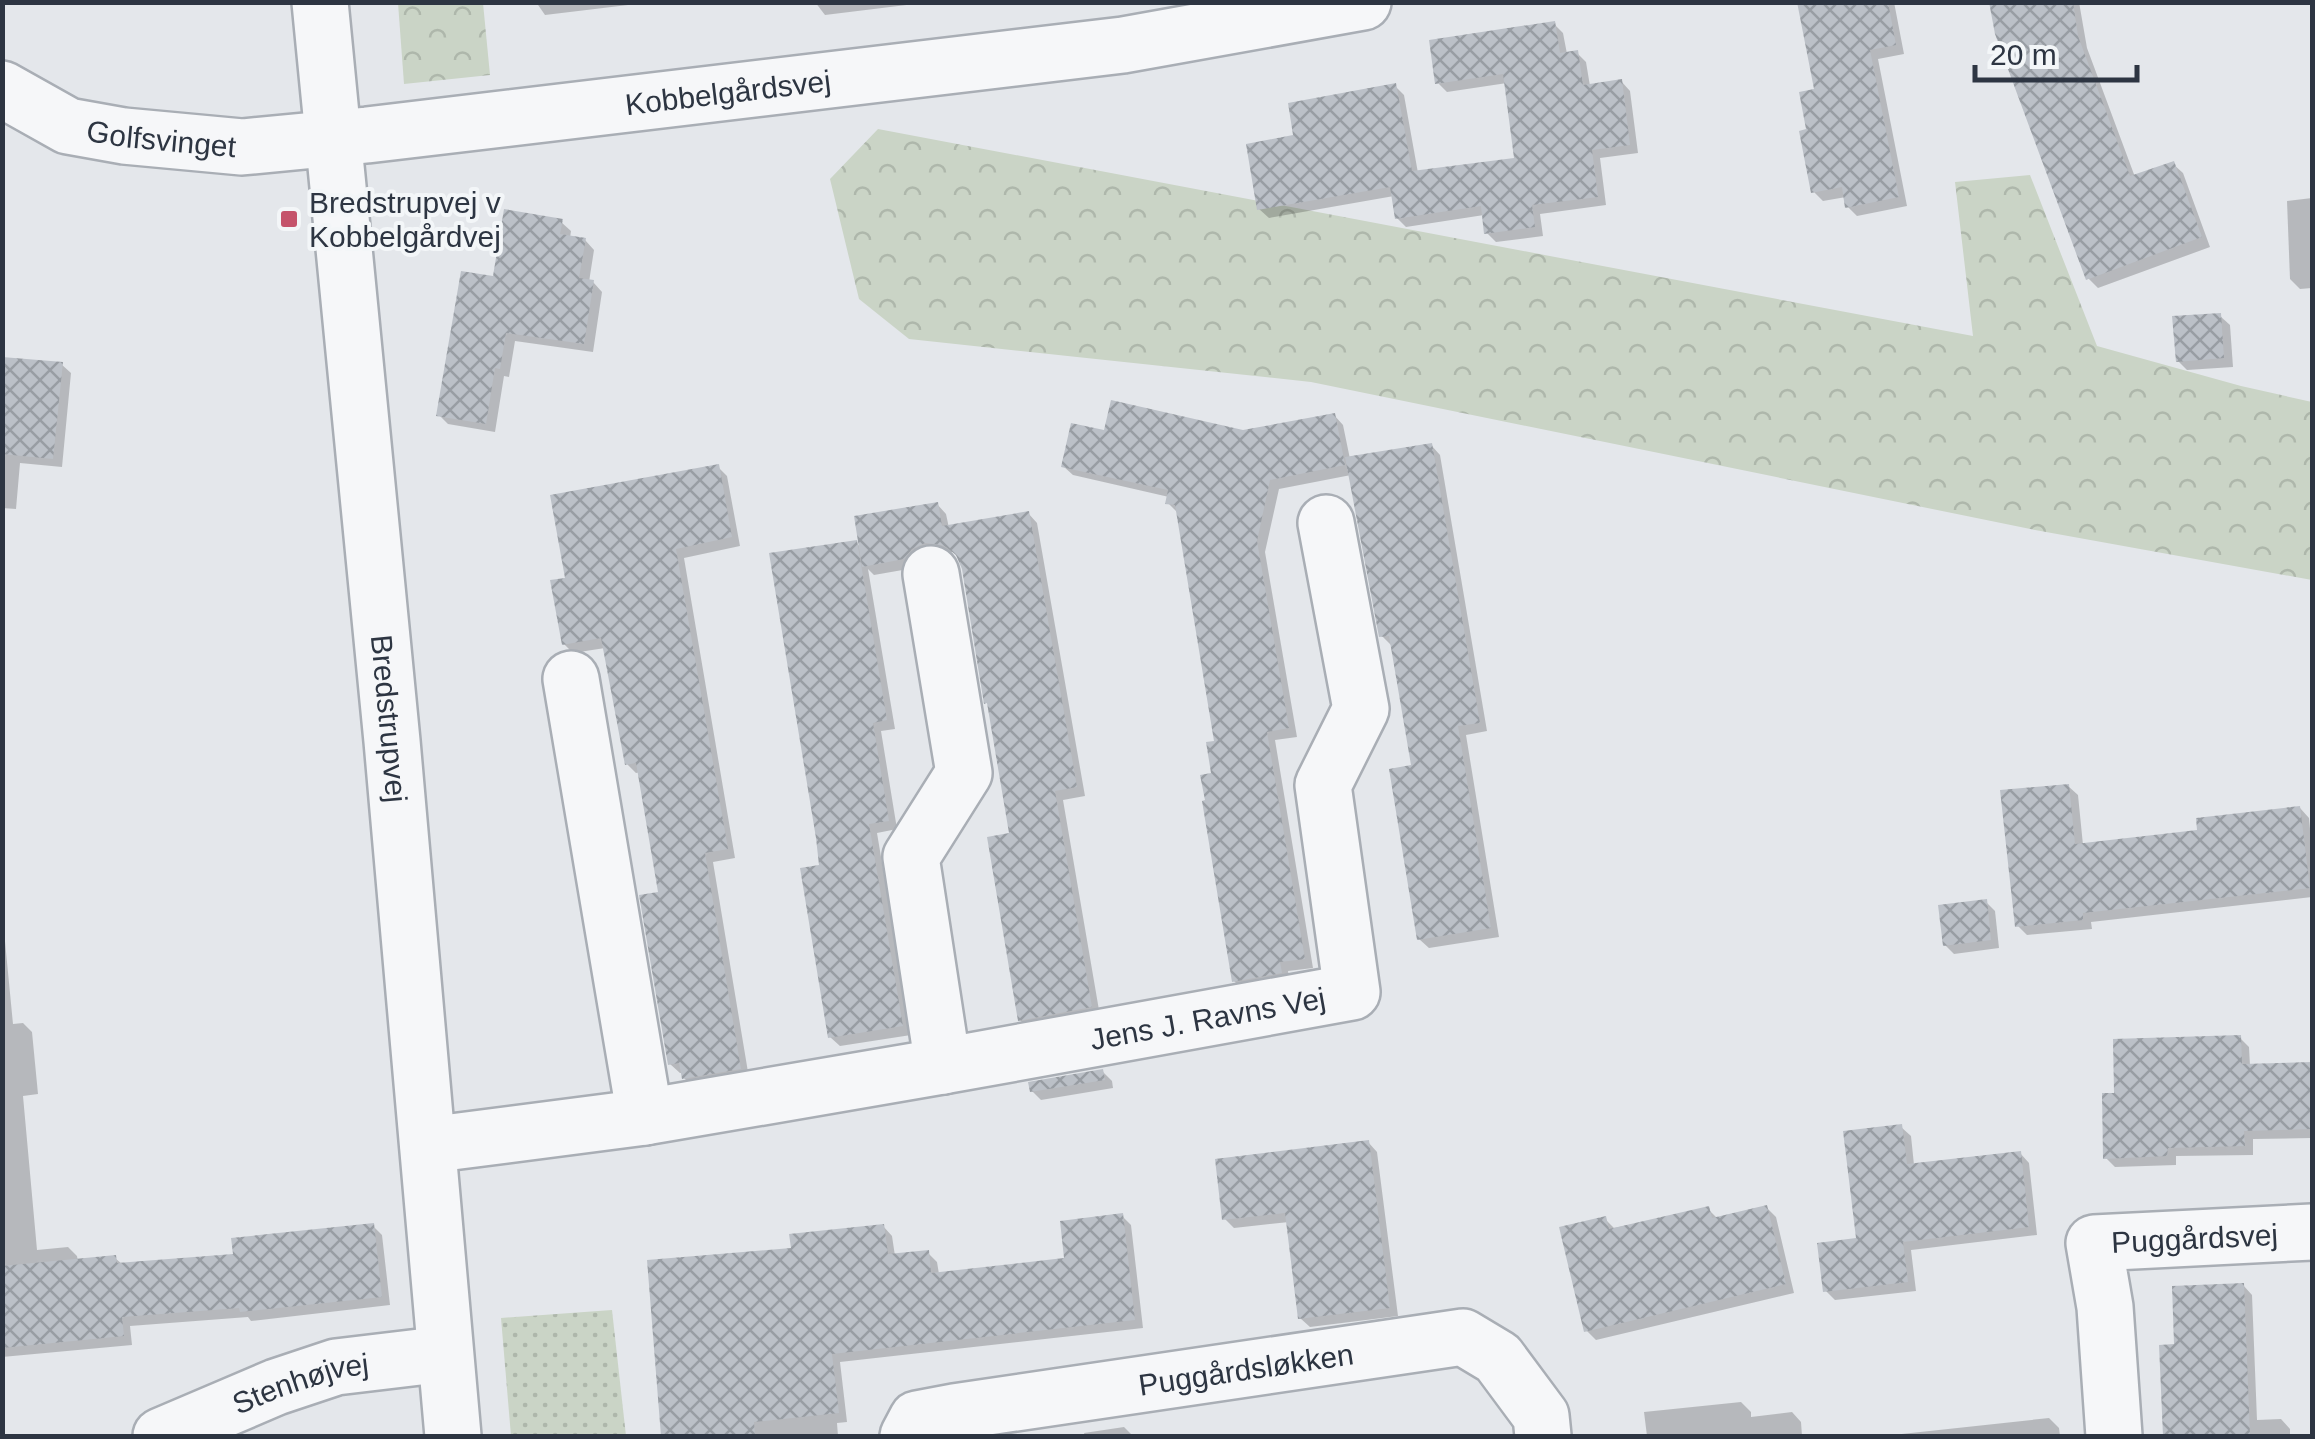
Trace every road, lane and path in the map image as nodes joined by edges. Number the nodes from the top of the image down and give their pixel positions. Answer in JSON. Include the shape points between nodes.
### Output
{"nodes":[{"id":1,"x":320,"y":2,"type":"edge"},
{"id":2,"x":1363,"y":2,"type":"edge"},
{"id":3,"x":1122,"y":24,"type":"edge"},
{"id":4,"x":2,"y":89,"type":"edge"},
{"id":5,"x":332,"y":138,"type":"junction"},
{"id":6,"x":1326,"y":523,"type":"dead end"},
{"id":7,"x":931,"y":574,"type":"dead end"},
{"id":8,"x":571,"y":678,"type":"dead end"},
{"id":9,"x":944,"y":1066,"type":"junction"},
{"id":10,"x":644,"y":1117,"type":"junction"},
{"id":11,"x":428,"y":1145,"type":"junction"},
{"id":12,"x":2312,"y":1232,"type":"edge"},
{"id":13,"x":445,"y":1354,"type":"junction"},
{"id":14,"x":160,"y":1436,"type":"edge"},
{"id":15,"x":452,"y":1436,"type":"edge"},
{"id":16,"x":908,"y":1436,"type":"edge"},
{"id":17,"x":1543,"y":1436,"type":"edge"},
{"id":18,"x":2114,"y":1436,"type":"edge"}],
"edges":[{"from":1,"to":5,"type":"street","name":"Bredstrupvej"},
{"from":2,"to":3,"type":"street","name":"Kobbelgårdsvej"},
{"from":3,"to":5,"type":"street","name":"Kobbelgårdsvej"},
{"from":4,"to":5,"type":"street","name":"Golfsvinget","via":[[68,126],[124,136],[242,147]]},
{"from":5,"to":11,"type":"street","name":"Bredstrupvej"},
{"from":6,"to":9,"type":"street","name":"Jens J. Ravns Vej","via":[[1361,709],[1323,785],[1352,992]]},
{"from":7,"to":9,"type":"street","via":[[964,774],[910,857]]},
{"from":8,"to":10,"type":"street"},
{"from":9,"to":10,"type":"street","name":"Jens J. Ravns Vej"},
{"from":10,"to":11,"type":"street","name":"Jens J. Ravns Vej"},
{"from":11,"to":13,"type":"street","name":"Bredstrupvej"},
{"from":12,"to":18,"type":"street","name":"Puggårdsvej","via":[[2094,1243]]},
{"from":13,"to":14,"type":"street","name":"Stenhøjvej","via":[[336,1367]]},
{"from":13,"to":15,"type":"street","name":"Bredstrupvej"},
{"from":16,"to":17,"type":"street","name":"Puggårdsløkken","via":[[917,1418],[1462,1338],[1498,1358],[1541,1416]]}]}
